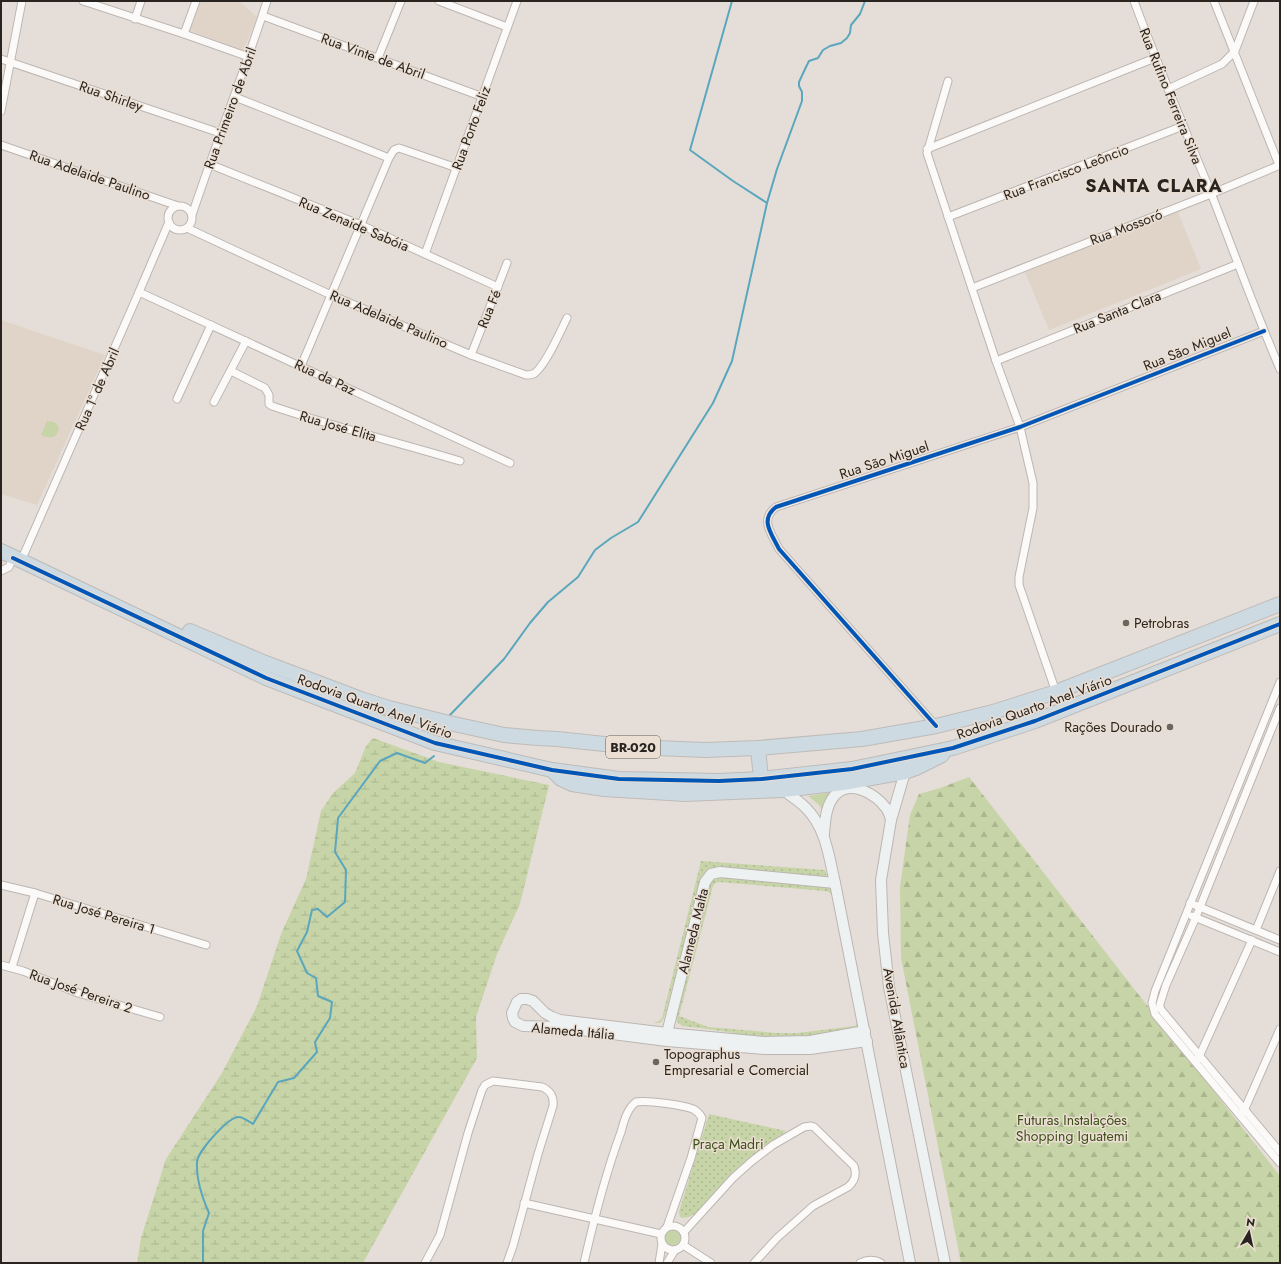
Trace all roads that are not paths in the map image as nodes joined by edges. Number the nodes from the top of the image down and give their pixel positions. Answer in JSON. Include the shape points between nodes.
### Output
{"nodes":[{"id":1,"x":22,"y":1,"type":"edge"},
{"id":2,"x":83,"y":1,"type":"edge"},
{"id":3,"x":141,"y":1,"type":"edge"},
{"id":4,"x":196,"y":1,"type":"edge"},
{"id":5,"x":267,"y":1,"type":"edge"},
{"id":6,"x":401,"y":1,"type":"edge"},
{"id":7,"x":439,"y":1,"type":"edge"},
{"id":8,"x":517,"y":1,"type":"edge"},
{"id":9,"x":1134,"y":1,"type":"edge"},
{"id":10,"x":1214,"y":1,"type":"edge"},
{"id":11,"x":1254,"y":1,"type":"edge"},
{"id":12,"x":263,"y":16,"type":"junction"},
{"id":13,"x":135,"y":19,"type":"junction"},
{"id":14,"x":507,"y":26,"type":"junction"},
{"id":15,"x":184,"y":34,"type":"junction"},
{"id":16,"x":1235,"y":52,"type":"junction"},
{"id":17,"x":249,"y":58,"type":"junction"},
{"id":18,"x":378,"y":58,"type":"junction"},
{"id":19,"x":1155,"y":58,"type":"junction"},
{"id":20,"x":1,"y":59,"type":"edge"},
{"id":21,"x":11,"y":62,"type":"junction"},
{"id":22,"x":948,"y":81,"type":"dead end"},
{"id":23,"x":1168,"y":89,"type":"junction"},
{"id":24,"x":235,"y":97,"type":"junction"},
{"id":25,"x":483,"y":97,"type":"junction"},
{"id":26,"x":1,"y":111,"type":"edge"},
{"id":27,"x":1183,"y":126,"type":"junction"},
{"id":28,"x":220,"y":133,"type":"junction"},
{"id":29,"x":1,"y":145,"type":"edge"},
{"id":30,"x":927,"y":149,"type":"junction"},
{"id":31,"x":389,"y":158,"type":"junction"},
{"id":32,"x":209,"y":164,"type":"junction"},
{"id":33,"x":1280,"y":165,"type":"edge"},
{"id":34,"x":457,"y":168,"type":"junction"},
{"id":35,"x":1211,"y":194,"type":"junction"},
{"id":36,"x":178,"y":206,"type":"junction"},
{"id":37,"x":192,"y":215,"type":"junction"},
{"id":38,"x":948,"y":217,"type":"junction"},
{"id":39,"x":169,"y":222,"type":"junction"},
{"id":40,"x":360,"y":225,"type":"junction"},
{"id":41,"x":187,"y":228,"type":"junction"},
{"id":42,"x":425,"y":254,"type":"junction"},
{"id":43,"x":507,"y":263,"type":"dead end"},
{"id":44,"x":1238,"y":264,"type":"junction"},
{"id":45,"x":498,"y":287,"type":"junction"},
{"id":46,"x":972,"y":288,"type":"junction"},
{"id":47,"x":139,"y":292,"type":"junction"},
{"id":48,"x":331,"y":294,"type":"junction"},
{"id":49,"x":567,"y":318,"type":"dead end"},
{"id":50,"x":211,"y":324,"type":"junction"},
{"id":51,"x":1264,"y":331,"type":"junction"},
{"id":52,"x":246,"y":341,"type":"junction"},
{"id":53,"x":471,"y":355,"type":"junction"},
{"id":54,"x":996,"y":361,"type":"junction"},
{"id":55,"x":300,"y":366,"type":"junction"},
{"id":56,"x":1280,"y":368,"type":"edge"},
{"id":57,"x":231,"y":371,"type":"junction"},
{"id":58,"x":177,"y":399,"type":"dead end"},
{"id":59,"x":214,"y":402,"type":"dead end"},
{"id":60,"x":1020,"y":427,"type":"junction"},
{"id":61,"x":460,"y":461,"type":"dead end"},
{"id":62,"x":510,"y":463,"type":"dead end"},
{"id":63,"x":1,"y":543,"type":"edge"},
{"id":64,"x":13,"y":554,"type":"edge"},
{"id":65,"x":1,"y":571,"type":"edge"},
{"id":66,"x":1280,"y":604,"type":"edge"},
{"id":67,"x":1280,"y":624,"type":"edge"},
{"id":68,"x":1177,"y":644,"type":"junction"},
{"id":69,"x":1185,"y":661,"type":"junction"},
{"id":70,"x":1280,"y":682,"type":"edge"},
{"id":71,"x":1056,"y":692,"type":"junction"},
{"id":72,"x":1280,"y":708,"type":"edge"},
{"id":73,"x":936,"y":726,"type":"junction"},
{"id":74,"x":758,"y":748,"type":"junction"},
{"id":75,"x":953,"y":748,"type":"junction"},
{"id":76,"x":552,"y":770,"type":"junction"},
{"id":77,"x":905,"y":772,"type":"junction"},
{"id":78,"x":761,"y":779,"type":"junction"},
{"id":79,"x":1240,"y":782,"type":"junction"},
{"id":80,"x":1249,"y":786,"type":"junction"},
{"id":81,"x":783,"y":790,"type":"junction"},
{"id":82,"x":891,"y":820,"type":"junction"},
{"id":83,"x":824,"y":836,"type":"junction"},
{"id":84,"x":1280,"y":871,"type":"edge"},
{"id":85,"x":835,"y":883,"type":"junction"},
{"id":86,"x":1,"y":884,"type":"edge"},
{"id":87,"x":35,"y":893,"type":"junction"},
{"id":88,"x":1190,"y":903,"type":"junction"},
{"id":89,"x":1200,"y":907,"type":"junction"},
{"id":90,"x":1186,"y":913,"type":"junction"},
{"id":91,"x":1196,"y":917,"type":"junction"},
{"id":92,"x":1256,"y":930,"type":"junction"},
{"id":93,"x":1252,"y":940,"type":"junction"},
{"id":94,"x":1280,"y":940,"type":"edge"},
{"id":95,"x":206,"y":945,"type":"dead end"},
{"id":96,"x":1280,"y":952,"type":"edge"},
{"id":97,"x":1,"y":964,"type":"edge"},
{"id":98,"x":12,"y":967,"type":"junction"},
{"id":99,"x":1158,"y":982,"type":"junction"},
{"id":100,"x":1166,"y":985,"type":"junction"},
{"id":101,"x":545,"y":1013,"type":"junction"},
{"id":102,"x":160,"y":1017,"type":"dead end"},
{"id":103,"x":540,"y":1027,"type":"junction"},
{"id":104,"x":1280,"y":1029,"type":"edge"},
{"id":105,"x":866,"y":1036,"type":"junction"},
{"id":106,"x":668,"y":1040,"type":"junction"},
{"id":107,"x":1198,"y":1060,"type":"junction"},
{"id":108,"x":1243,"y":1114,"type":"junction"},
{"id":109,"x":1280,"y":1152,"type":"edge"},
{"id":110,"x":1280,"y":1163,"type":"edge"},
{"id":111,"x":524,"y":1202,"type":"junction"},
{"id":112,"x":594,"y":1219,"type":"junction"},
{"id":113,"x":667,"y":1227,"type":"junction"},
{"id":114,"x":684,"y":1232,"type":"junction"},
{"id":115,"x":661,"y":1234,"type":"junction"},
{"id":116,"x":662,"y":1244,"type":"junction"},
{"id":117,"x":683,"y":1245,"type":"junction"},
{"id":118,"x":675,"y":1250,"type":"junction"},
{"id":119,"x":425,"y":1263,"type":"edge"},
{"id":120,"x":507,"y":1263,"type":"edge"},
{"id":121,"x":584,"y":1263,"type":"edge"},
{"id":122,"x":659,"y":1263,"type":"edge"},
{"id":123,"x":667,"y":1263,"type":"edge"},
{"id":124,"x":711,"y":1263,"type":"edge"},
{"id":125,"x":754,"y":1263,"type":"edge"},
{"id":126,"x":860,"y":1263,"type":"edge"},
{"id":127,"x":882,"y":1263,"type":"edge"},
{"id":128,"x":910,"y":1263,"type":"edge"},
{"id":129,"x":946,"y":1263,"type":"edge"}],
"edges":[{"from":1,"to":21,"type":"street"},
{"from":2,"to":13,"type":"street"},
{"from":3,"to":13,"type":"street"},
{"from":4,"to":15,"type":"street"},
{"from":5,"to":12,"type":"street","name":"Rua Primeiro de Abril"},
{"from":6,"to":18,"type":"street"},
{"from":7,"to":14,"type":"street"},
{"from":8,"to":14,"type":"street","name":"Rua Porto Feliz"},
{"from":9,"to":19,"type":"street","name":"Rua Rufino Ferreira Silva"},
{"from":10,"to":16,"type":"street"},
{"from":11,"to":16,"type":"street"},
{"from":12,"to":17,"type":"street","name":"Rua Primeiro de Abril"},
{"from":12,"to":18,"type":"street","name":"Rua Vinte de Abril"},
{"from":13,"to":15,"type":"street"},
{"from":14,"to":25,"type":"street","name":"Rua Porto Feliz"},
{"from":15,"to":17,"type":"street"},
{"from":16,"to":23,"type":"street","via":[[1222,64]]},
{"from":16,"to":33,"type":"street"},
{"from":17,"to":24,"type":"street","name":"Rua Primeiro de Abril"},
{"from":18,"to":25,"type":"street","name":"Rua Vinte de Abril"},
{"from":19,"to":23,"type":"street","name":"Rua Rufino Ferreira Silva"},
{"from":19,"to":30,"type":"street"},
{"from":20,"to":21,"type":"street","name":"Rua Shirley"},
{"from":21,"to":26,"type":"street"},
{"from":21,"to":28,"type":"street","name":"Rua Shirley"},
{"from":22,"to":30,"type":"street"},
{"from":23,"to":27,"type":"street","name":"Rua Rufino Ferreira Silva"},
{"from":24,"to":28,"type":"street","name":"Rua Primeiro de Abril"},
{"from":24,"to":31,"type":"street"},
{"from":25,"to":34,"type":"street","name":"Rua Porto Feliz"},
{"from":27,"to":35,"type":"street","name":"Rua Rufino Ferreira Silva"},
{"from":27,"to":38,"type":"street","name":"Rua Francisco Leôncio"},
{"from":28,"to":32,"type":"street","name":"Rua Primeiro de Abril"},
{"from":29,"to":36,"type":"street","name":"Rua Adelaide Paulino"},
{"from":30,"to":38,"type":"street"},
{"from":31,"to":34,"type":"street","via":[[394,150],[399,148]]},
{"from":31,"to":40,"type":"street"},
{"from":32,"to":37,"type":"street","name":"Rua Primeiro de Abril"},
{"from":32,"to":40,"type":"street","name":"Rua Zenaide Sabóia"},
{"from":33,"to":35,"type":"street","name":"Rua Mossoró"},
{"from":34,"to":42,"type":"street","name":"Rua Porto Feliz"},
{"from":35,"to":44,"type":"street","name":"Rua Rufino Ferreira Silva"},
{"from":35,"to":46,"type":"street","name":"Rua Mossoró"},
{"from":36,"to":37,"type":"street","via":[[187,208]]},
{"from":36,"to":39,"type":"street","via":[[169,212]]},
{"from":37,"to":41,"type":"street"},
{"from":38,"to":46,"type":"street"},
{"from":39,"to":41,"type":"street","via":[[173,228]]},
{"from":39,"to":47,"type":"street","name":"Rua 1º de Abril"},
{"from":40,"to":42,"type":"street","name":"Rua Zenaide Sabóia"},
{"from":40,"to":48,"type":"street"},
{"from":41,"to":48,"type":"street","name":"Rua Adelaide Paulino"},
{"from":42,"to":45,"type":"street","name":"Rua Zenaide Sabóia"},
{"from":43,"to":45,"type":"street","name":"Rua Fé"},
{"from":44,"to":51,"type":"street","name":"Rua Rufino Ferreira Silva"},
{"from":44,"to":54,"type":"street","name":"Rua Santa Clara"},
{"from":45,"to":53,"type":"street","name":"Rua Fé"},
{"from":46,"to":54,"type":"street"},
{"from":47,"to":50,"type":"street","name":"Rua da Paz"},
{"from":47,"to":64,"type":"street","name":"Rua 1º de Abril"},
{"from":48,"to":53,"type":"street","name":"Rua Adelaide Paulino"},
{"from":48,"to":55,"type":"street"},
{"from":49,"to":53,"type":"street","name":"Rua Adelaide Paulino","via":[[544,362],[531,375],[512,371]]},
{"from":50,"to":52,"type":"street","name":"Rua da Paz"},
{"from":50,"to":58,"type":"street"},
{"from":51,"to":56,"type":"street","name":"Rua Rufino Ferreira Silva"},
{"from":51,"to":60,"type":"street","name":"Rua São Miguel"},
{"from":52,"to":55,"type":"street","name":"Rua da Paz"},
{"from":52,"to":57,"type":"street"},
{"from":54,"to":60,"type":"street"},
{"from":55,"to":62,"type":"street","name":"Rua da Paz"},
{"from":57,"to":59,"type":"street"},
{"from":57,"to":61,"type":"street","name":"Rua José Elita","via":[[265,388],[269,395],[269,404],[272,406],[316,421]]},
{"from":60,"to":71,"type":"street","via":[[1034,497],[1019,585]]},
{"from":60,"to":73,"type":"street","name":"Rua São Miguel","via":[[776,507],[770,511],[767,518],[768,526],[779,548]]},
{"from":63,"to":64,"type":"highway","name":"Rodovia Quarto Anel Viário","number":"BR-020"},
{"from":64,"to":65,"type":"street","name":"Rua 1º de Abril","via":[[9,566]]},
{"from":64,"to":74,"type":"highway","name":"Rodovia Quarto Anel Viário","number":"BR-020","via":[[211,640],[389,708],[475,729],[531,738],[664,749]]},
{"from":64,"to":76,"type":"highway","name":"Rodovia Quarto Anel Viário","number":"BR-020","via":[[266,678],[435,743]]},
{"from":66,"to":68,"type":"highway","name":"Rodovia Quarto Anel Viário","number":"BR-020"},
{"from":67,"to":69,"type":"highway","name":"Rodovia Quarto Anel Viário","number":"BR-020"},
{"from":68,"to":69,"type":"highway"},
{"from":68,"to":71,"type":"highway","name":"Rodovia Quarto Anel Viário","number":"BR-020"},
{"from":69,"to":75,"type":"highway","name":"Rodovia Quarto Anel Viário","number":"BR-020","via":[[1035,721]]},
{"from":70,"to":79,"type":"street"},
{"from":71,"to":73,"type":"highway","name":"Rodovia Quarto Anel Viário","number":"BR-020","via":[[993,712]]},
{"from":72,"to":80,"type":"street"},
{"from":73,"to":74,"type":"highway","name":"Rodovia Quarto Anel Viário","number":"BR-020","via":[[862,739]]},
{"from":74,"to":78,"type":"highway"},
{"from":75,"to":77,"type":"highway","via":[[938,758]]},
{"from":75,"to":78,"type":"highway","name":"Rodovia Quarto Anel Viário","number":"BR-020","via":[[852,769]]},
{"from":76,"to":78,"type":"highway","name":"Rodovia Quarto Anel Viário","number":"BR-020","via":[[619,779]]},
{"from":76,"to":81,"type":"highway","via":[[572,784],[604,789],[685,794]]},
{"from":77,"to":81,"type":"highway"},
{"from":77,"to":82,"type":"street","name":"Avenida Atlântica"},
{"from":79,"to":80,"type":"street"},
{"from":79,"to":88,"type":"street"},
{"from":80,"to":89,"type":"street"},
{"from":81,"to":83,"type":"street","via":[[809,811]]},
{"from":82,"to":83,"type":"street","via":[[880,801],[870,794],[851,788],[844,789],[836,794],[830,803],[825,816]]},
{"from":82,"to":129,"type":"street","name":"Avenida Atlântica","via":[[881,880],[889,987]]},
{"from":83,"to":85,"type":"street"},
{"from":84,"to":92,"type":"street"},
{"from":85,"to":105,"type":"street"},
{"from":85,"to":106,"type":"street","name":"Alameda Malta","via":[[720,872],[711,874],[705,882]]},
{"from":86,"to":87,"type":"street","name":"Rua José Pereira 1"},
{"from":87,"to":95,"type":"street","name":"Rua José Pereira 1"},
{"from":87,"to":98,"type":"street"},
{"from":88,"to":89,"type":"street"},
{"from":88,"to":90,"type":"street"},
{"from":89,"to":91,"type":"street"},
{"from":89,"to":92,"type":"street"},
{"from":90,"to":91,"type":"street"},
{"from":90,"to":99,"type":"street"},
{"from":91,"to":93,"type":"street"},
{"from":91,"to":100,"type":"street"},
{"from":92,"to":94,"type":"street"},
{"from":93,"to":96,"type":"street"},
{"from":93,"to":107,"type":"street"},
{"from":97,"to":98,"type":"street","name":"Rua José Pereira 2"},
{"from":98,"to":102,"type":"street","name":"Rua José Pereira 2","via":[[78,993]]},
{"from":99,"to":100,"type":"street"},
{"from":99,"to":107,"type":"street","via":[[1152,1003],[1155,1014]]},
{"from":100,"to":107,"type":"street","via":[[1160,1008]]},
{"from":101,"to":103,"type":"street"},
{"from":101,"to":103,"type":"street","name":"Alameda Itália","via":[[533,1001],[527,999],[517,1002],[513,1008],[512,1018],[518,1025]]},
{"from":101,"to":106,"type":"street","name":"Alameda Itália","via":[[560,1020]]},
{"from":103,"to":106,"type":"street","name":"Alameda Itália"},
{"from":104,"to":108,"type":"street"},
{"from":105,"to":106,"type":"street","name":"Alameda Itália","via":[[790,1042]]},
{"from":105,"to":128,"type":"street"},
{"from":107,"to":108,"type":"street"},
{"from":108,"to":109,"type":"street"},
{"from":108,"to":110,"type":"street"},
{"from":111,"to":112,"type":"street"},
{"from":111,"to":119,"type":"street","via":[[554,1099],[547,1089],[542,1087],[489,1082],[482,1090],[468,1133],[440,1235]]},
{"from":111,"to":120,"type":"street"},
{"from":112,"to":113,"type":"street","via":[[614,1149],[629,1109],[636,1102],[647,1101],[692,1109],[702,1118]]},
{"from":112,"to":115,"type":"street"},
{"from":112,"to":121,"type":"street"},
{"from":113,"to":114,"type":"street","via":[[677,1226]]},
{"from":113,"to":115,"type":"street"},
{"from":114,"to":117,"type":"street"},
{"from":114,"to":125,"type":"street","via":[[752,1161],[804,1127],[814,1127],[854,1166],[856,1171],[853,1183],[813,1206],[776,1238]]},
{"from":115,"to":116,"type":"street"},
{"from":116,"to":118,"type":"street","via":[[667,1249]]},
{"from":116,"to":122,"type":"street"},
{"from":117,"to":118,"type":"street"},
{"from":117,"to":124,"type":"street"},
{"from":118,"to":123,"type":"street"},
{"from":126,"to":127,"type":"street","via":[[874,1260]]}]}
